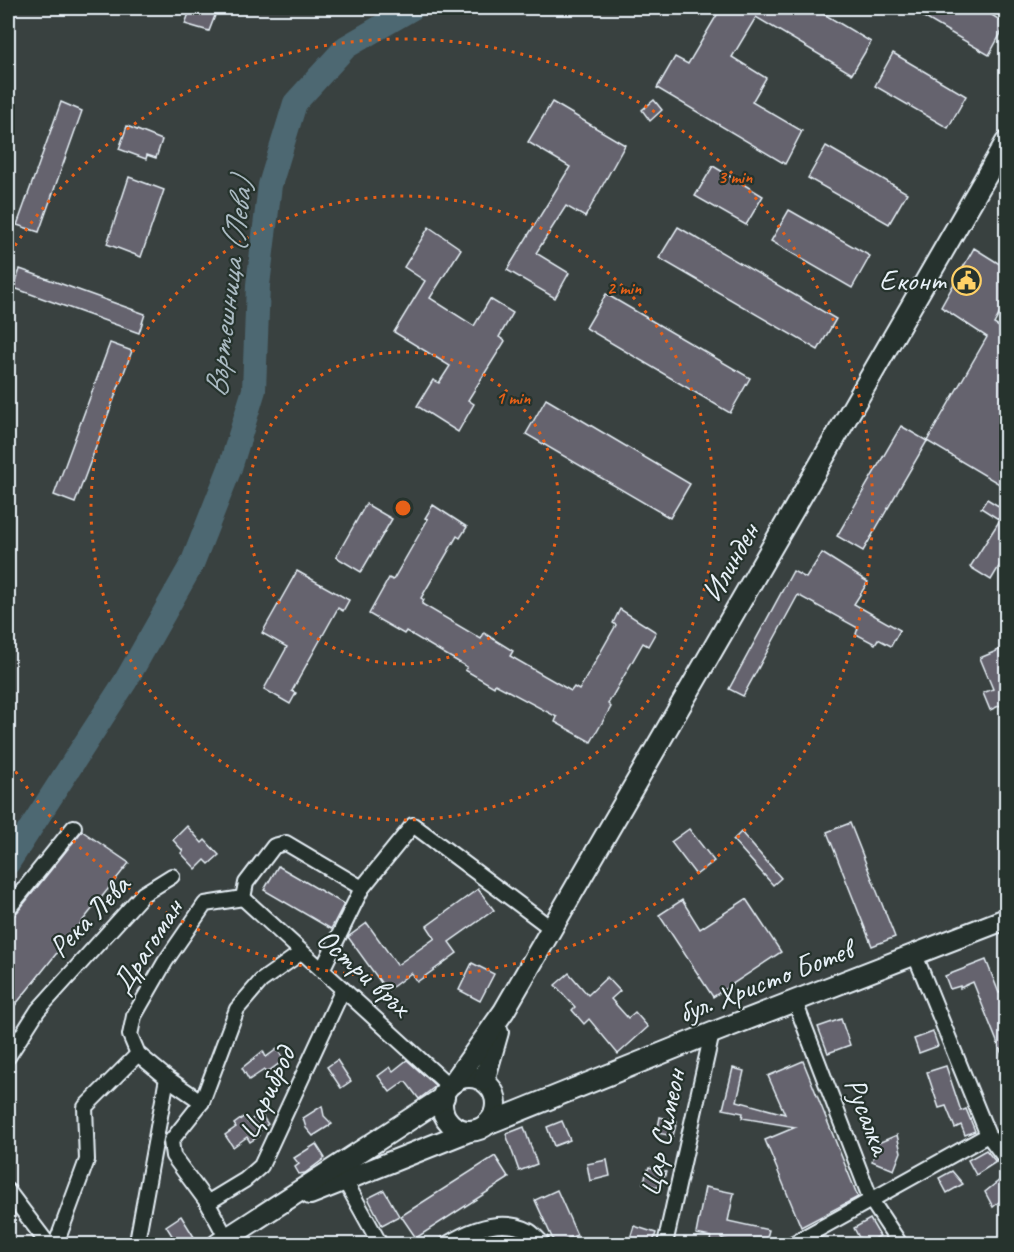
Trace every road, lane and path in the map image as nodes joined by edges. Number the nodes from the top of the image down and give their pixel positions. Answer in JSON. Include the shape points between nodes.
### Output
{"nodes":[{"id":1,"x":1006,"y":142,"type":"edge"},
{"id":2,"x":74,"y":827,"type":"dead end"},
{"id":3,"x":172,"y":876,"type":"dead end"},
{"id":4,"x":362,"y":888,"type":"junction"},
{"id":5,"x":243,"y":898,"type":"junction"},
{"id":6,"x":8,"y":909,"type":"edge"},
{"id":7,"x":1006,"y":919,"type":"edge"},
{"id":8,"x":552,"y":929,"type":"junction"},
{"id":9,"x":302,"y":952,"type":"junction"},
{"id":10,"x":915,"y":955,"type":"junction"},
{"id":11,"x":322,"y":970,"type":"junction"},
{"id":12,"x":343,"y":989,"type":"junction"},
{"id":13,"x":795,"y":1002,"type":"junction"},
{"id":14,"x":504,"y":1011,"type":"junction"},
{"id":15,"x":712,"y":1033,"type":"junction"},
{"id":16,"x":138,"y":1054,"type":"junction"},
{"id":17,"x":8,"y":1057,"type":"edge"},
{"id":18,"x":167,"y":1078,"type":"junction"},
{"id":19,"x":489,"y":1088,"type":"junction"},
{"id":20,"x":448,"y":1089,"type":"junction"},
{"id":21,"x":546,"y":1100,"type":"junction"},
{"id":22,"x":202,"y":1102,"type":"junction"},
{"id":23,"x":478,"y":1128,"type":"junction"},
{"id":24,"x":988,"y":1135,"type":"junction"},
{"id":25,"x":1006,"y":1159,"type":"edge"},
{"id":26,"x":345,"y":1181,"type":"junction"},
{"id":27,"x":8,"y":1191,"type":"edge"},
{"id":28,"x":212,"y":1200,"type":"dead end"},
{"id":29,"x":871,"y":1200,"type":"junction"},
{"id":30,"x":279,"y":1206,"type":"junction"},
{"id":31,"x":223,"y":1242,"type":"edge"},
{"id":32,"x":669,"y":1244,"type":"edge"},
{"id":33,"x":48,"y":1245,"type":"edge"},
{"id":34,"x":56,"y":1245,"type":"edge"},
{"id":35,"x":139,"y":1245,"type":"edge"},
{"id":36,"x":380,"y":1245,"type":"edge"},
{"id":37,"x":447,"y":1245,"type":"edge"},
{"id":38,"x":543,"y":1245,"type":"edge"},
{"id":39,"x":792,"y":1245,"type":"edge"},
{"id":40,"x":900,"y":1245,"type":"edge"}],
"edges":[{"from":1,"to":8,"type":"street","name":"Илинден"},
{"from":2,"to":6,"type":"street"},
{"from":3,"to":17,"type":"street","name":"Река Лева","via":[[143,894],[38,1010]]},
{"from":4,"to":5,"type":"street","via":[[286,843],[274,846],[246,883]]},
{"from":4,"to":8,"type":"street","via":[[413,825]]},
{"from":4,"to":11,"type":"street"},
{"from":5,"to":9,"type":"street","name":"Остри връх"},
{"from":5,"to":16,"type":"street","name":"Драгоман","via":[[205,904],[165,962],[134,1016],[130,1035]]},
{"from":7,"to":10,"type":"street","name":"бул. Христо Ботев"},
{"from":8,"to":14,"type":"street","name":"Илинден"},
{"from":9,"to":11,"type":"street","name":"Остри връх"},
{"from":9,"to":22,"type":"street","via":[[261,981],[237,1009]]},
{"from":10,"to":13,"type":"street","name":"бул. Христо Ботев"},
{"from":10,"to":24,"type":"street"},
{"from":11,"to":12,"type":"street","name":"Остри връх"},
{"from":12,"to":20,"type":"street","name":"Остри връх"},
{"from":12,"to":28,"type":"street","name":"Цариброд","via":[[261,1166]]},
{"from":13,"to":15,"type":"street","name":"бул. Христо Ботев"},
{"from":13,"to":29,"type":"street","name":"Русалка"},
{"from":14,"to":19,"type":"street","name":"Илинден"},
{"from":14,"to":20,"type":"street","name":"Илинден"},
{"from":15,"to":21,"type":"street","name":"бул. Христо Ботев"},
{"from":15,"to":32,"type":"street","name":"Цар Симеон"},
{"from":16,"to":18,"type":"street"},
{"from":16,"to":34,"type":"street","via":[[85,1107],[87,1160]]},
{"from":18,"to":22,"type":"street"},
{"from":18,"to":35,"type":"street"},
{"from":19,"to":20,"type":"street","via":[[477,1078],[468,1077]]},
{"from":19,"to":21,"type":"street","name":"бул. Христо Ботев","via":[[512,1102]]},
{"from":19,"to":23,"type":"street","via":[[495,1111]]},
{"from":20,"to":23,"type":"street","via":[[443,1109],[448,1120],[457,1128]]},
{"from":20,"to":30,"type":"street","name":"бул. Христо Ботев"},
{"from":21,"to":23,"type":"street","name":"бул. Христо Ботев"},
{"from":22,"to":31,"type":"street","via":[[171,1141],[171,1149],[207,1202]]},
{"from":23,"to":26,"type":"street","name":"бул. Христо Ботев"},
{"from":24,"to":25,"type":"street"},
{"from":24,"to":29,"type":"street"},
{"from":26,"to":30,"type":"street","name":"бул. Христо Ботев"},
{"from":26,"to":36,"type":"street"},
{"from":27,"to":33,"type":"street"},
{"from":29,"to":39,"type":"street"},
{"from":29,"to":40,"type":"street","name":"Русалка"},
{"from":30,"to":31,"type":"street","name":"бул. Христо Ботев"},
{"from":37,"to":38,"type":"street","via":[[466,1232],[490,1226],[511,1226],[530,1232]]}]}
